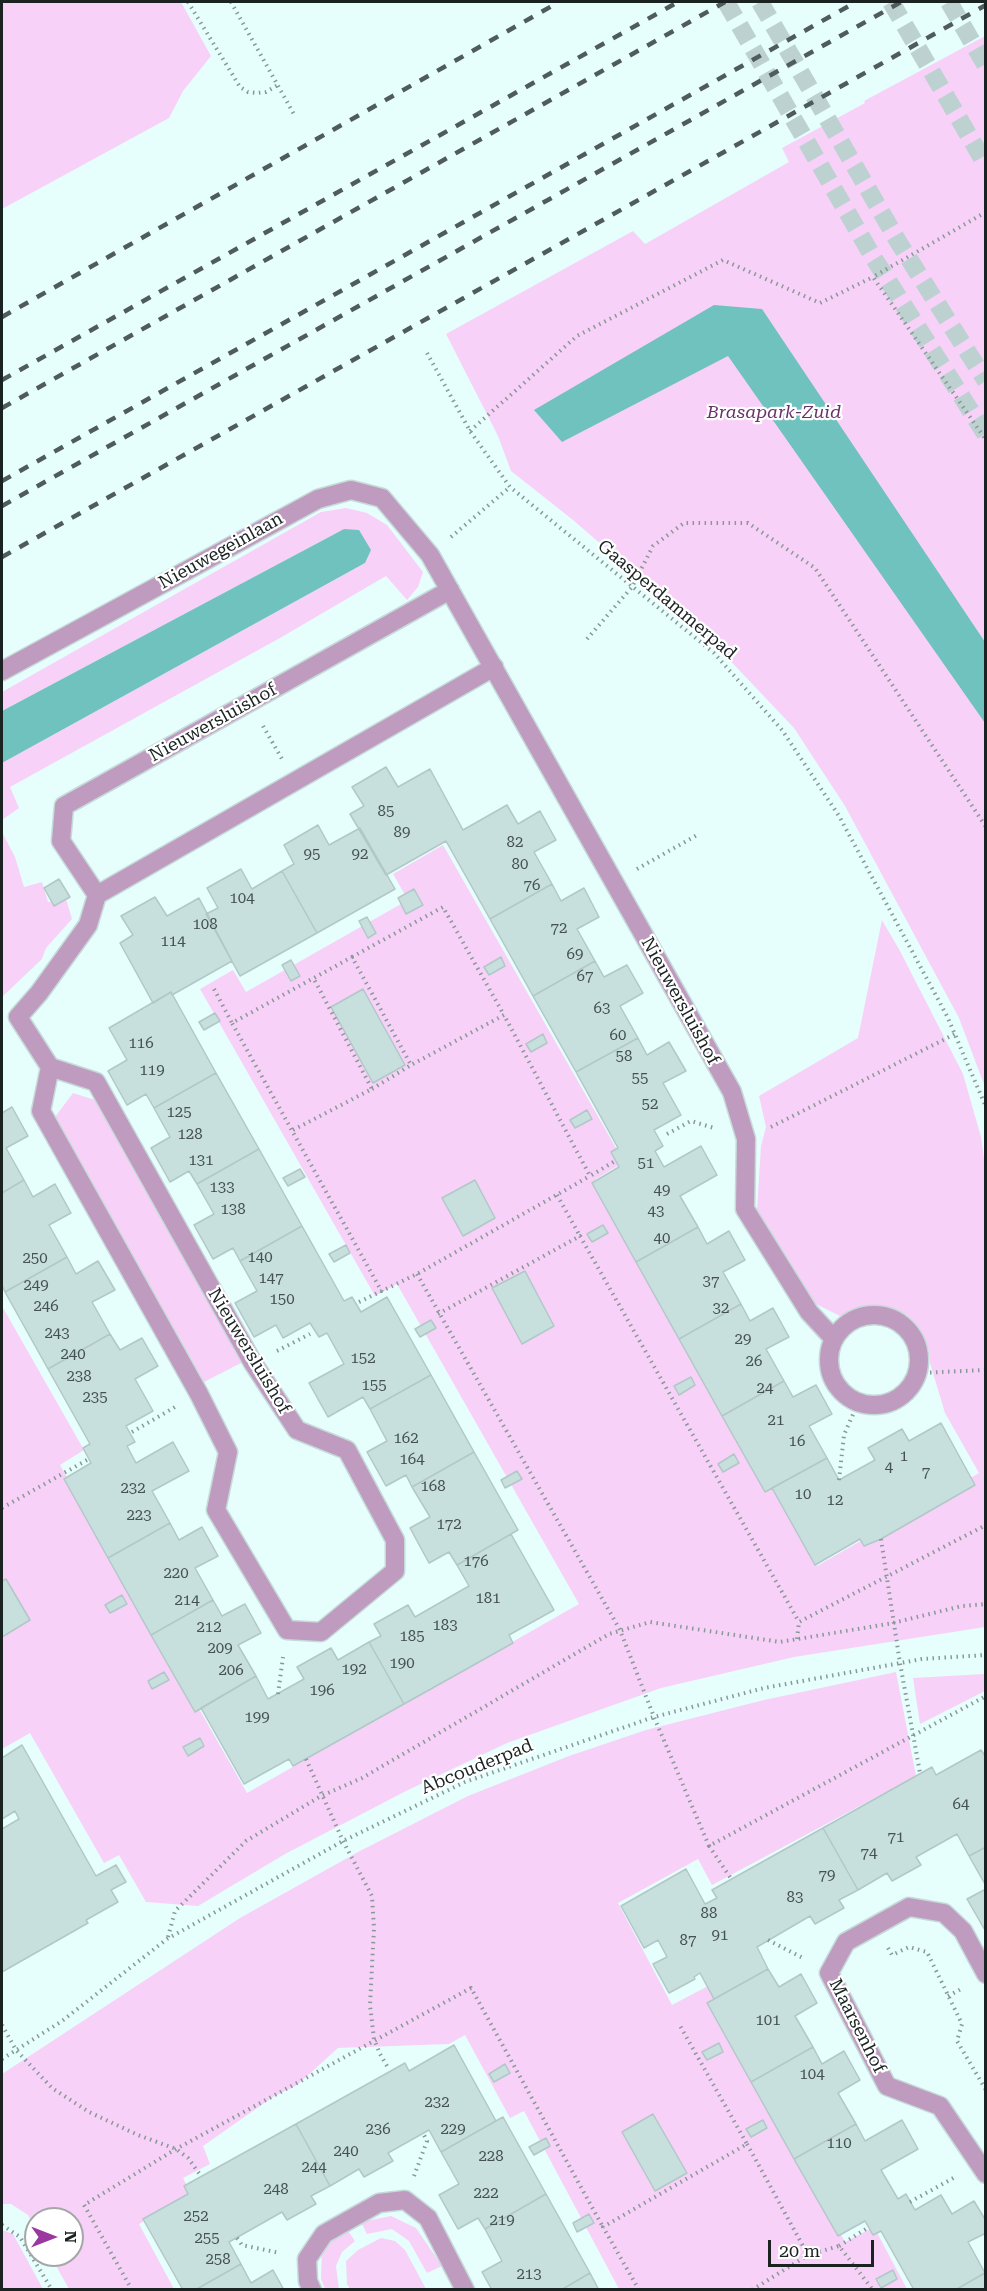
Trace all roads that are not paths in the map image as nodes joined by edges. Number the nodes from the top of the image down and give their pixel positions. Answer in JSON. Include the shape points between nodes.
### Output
{"nodes":[{"id":1,"x":430,"y":555,"type":"joint"},
{"id":2,"x":450,"y":590,"type":"junction"},
{"id":3,"x":494,"y":667,"type":"junction"},
{"id":4,"x":2,"y":672,"type":"edge"},
{"id":5,"x":97,"y":896,"type":"junction"},
{"id":6,"x":10,"y":1016,"type":"edge"},
{"id":7,"x":50,"y":1067,"type":"junction"},
{"id":8,"x":834,"y":1339,"type":"junction"},
{"id":9,"x":986,"y":1974,"type":"edge"},
{"id":10,"x":983,"y":2168,"type":"edge"},
{"id":11,"x":312,"y":2289,"type":"edge"},
{"id":12,"x":465,"y":2289,"type":"edge"}],
"edges":[{"from":1,"to":2,"type":"street","name":"Nieuwersluishof"},
{"from":1,"to":4,"type":"street","name":"Nieuwegeinlaan","via":[[382,498],[351,490],[318,499]]},
{"from":2,"to":3,"type":"street","name":"Nieuwersluishof"},
{"from":2,"to":5,"type":"street","name":"Nieuwersluishof","via":[[64,806],[61,841]]},
{"from":3,"to":5,"type":"street"},
{"from":3,"to":8,"type":"street","name":"Nieuwersluishof","via":[[732,1092],[746,1139],[745,1209],[809,1312]]},
{"from":5,"to":6,"type":"street","via":[[88,926],[39,993]]},
{"from":6,"to":7,"type":"street"},
{"from":7,"to":7,"type":"street","name":"Nieuwersluishof","via":[[96,1082],[253,1364],[297,1430],[347,1450],[395,1540],[394,1571],[321,1632],[287,1630],[216,1510],[228,1452],[41,1111]]},
{"from":8,"to":8,"type":"street","via":[[829,1364],[838,1388],[858,1403],[883,1406],[905,1394],[918,1373],[919,1351],[909,1331],[891,1318],[870,1315],[849,1322]]},
{"from":9,"to":10,"type":"street","name":"Maarsenhof","via":[[963,1931],[944,1913],[909,1907],[846,1942],[829,1972],[886,2085],[940,2106]]},
{"from":11,"to":12,"type":"street","via":[[308,2282],[308,2259],[324,2234],[379,2203],[405,2200],[428,2218]]}]}
